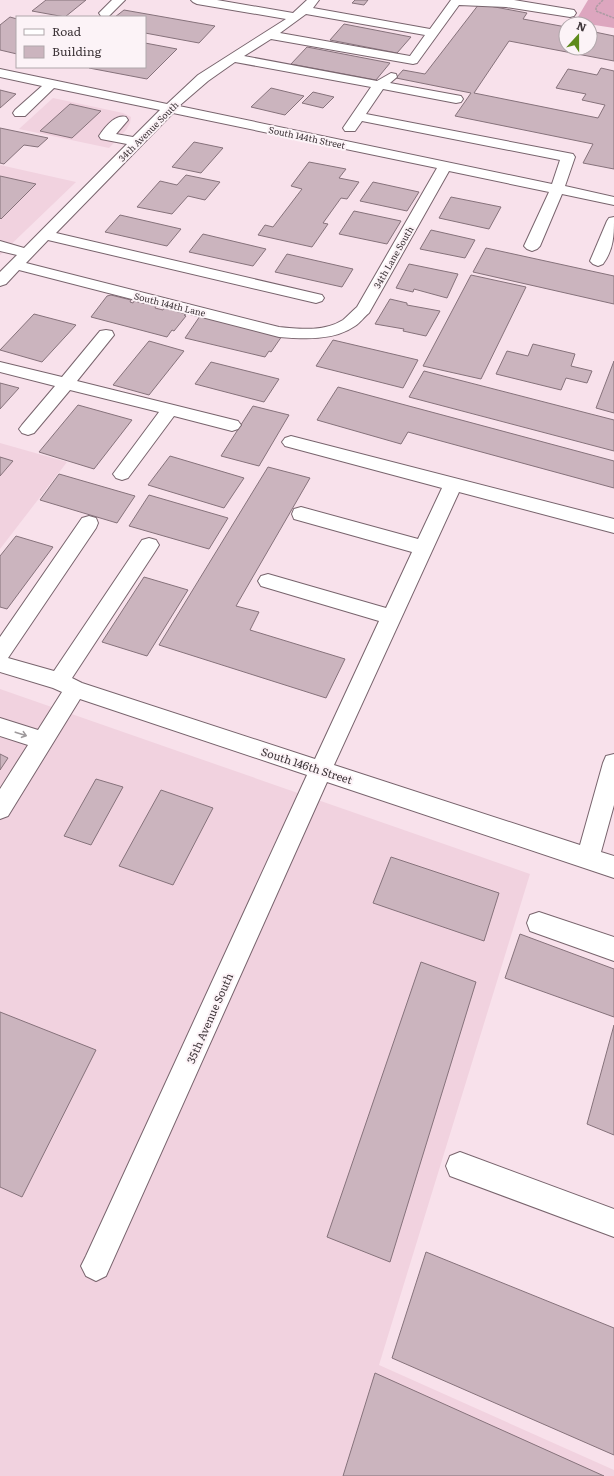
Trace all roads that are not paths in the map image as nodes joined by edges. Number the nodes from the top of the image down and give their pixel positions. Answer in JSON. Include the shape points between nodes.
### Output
{"nodes":[{"id":1,"x":119,"y":0,"type":"edge"},
{"id":2,"x":197,"y":0,"type":"edge"},
{"id":3,"x":313,"y":0,"type":"edge"},
{"id":4,"x":507,"y":1,"type":"edge"},
{"id":5,"x":105,"y":13,"type":"dead end"},
{"id":6,"x":570,"y":13,"type":"dead end"},
{"id":7,"x":300,"y":14,"type":"junction"},
{"id":8,"x":433,"y":33,"type":"junction"},
{"id":9,"x":269,"y":35,"type":"junction"},
{"id":10,"x":233,"y":58,"type":"junction"},
{"id":11,"x":413,"y":60,"type":"junction"},
{"id":12,"x":0,"y":73,"type":"edge"},
{"id":13,"x":46,"y":78,"type":"junction"},
{"id":14,"x":379,"y":85,"type":"junction"},
{"id":15,"x":456,"y":99,"type":"dead end"},
{"id":16,"x":170,"y":108,"type":"junction"},
{"id":17,"x":20,"y":113,"type":"dead end"},
{"id":18,"x":358,"y":116,"type":"junction"},
{"id":19,"x":121,"y":120,"type":"dead end"},
{"id":20,"x":136,"y":142,"type":"junction"},
{"id":21,"x":340,"y":144,"type":"junction"},
{"id":22,"x":445,"y":166,"type":"junction"},
{"id":23,"x":557,"y":189,"type":"junction"},
{"id":24,"x":614,"y":201,"type":"edge"},
{"id":25,"x":614,"y":221,"type":"edge"},
{"id":26,"x":45,"y":235,"type":"junction"},
{"id":27,"x":0,"y":246,"type":"edge"},
{"id":28,"x":532,"y":246,"type":"dead end"},
{"id":29,"x":28,"y":253,"type":"junction"},
{"id":30,"x":598,"y":261,"type":"dead end"},
{"id":31,"x":16,"y":265,"type":"junction"},
{"id":32,"x":0,"y":281,"type":"edge"},
{"id":33,"x":316,"y":298,"type":"dead end"},
{"id":34,"x":325,"y":332,"type":"joint"},
{"id":35,"x":106,"y":335,"type":"dead end"},
{"id":36,"x":0,"y":367,"type":"edge"},
{"id":37,"x":66,"y":383,"type":"junction"},
{"id":38,"x":170,"y":409,"type":"junction"},
{"id":39,"x":232,"y":425,"type":"dead end"},
{"id":40,"x":28,"y":429,"type":"dead end"},
{"id":41,"x":291,"y":442,"type":"dead end"},
{"id":42,"x":122,"y":474,"type":"dead end"},
{"id":43,"x":453,"y":484,"type":"junction"},
{"id":44,"x":301,"y":514,"type":"dead end"},
{"id":45,"x":88,"y":523,"type":"dead end"},
{"id":46,"x":614,"y":526,"type":"edge"},
{"id":47,"x":149,"y":545,"type":"dead end"},
{"id":48,"x":424,"y":548,"type":"junction"},
{"id":49,"x":268,"y":580,"type":"dead end"},
{"id":50,"x":392,"y":617,"type":"junction"},
{"id":51,"x":0,"y":654,"type":"edge"},
{"id":52,"x":0,"y":664,"type":"edge"},
{"id":53,"x":67,"y":685,"type":"junction"},
{"id":54,"x":0,"y":727,"type":"edge"},
{"id":55,"x":43,"y":741,"type":"junction"},
{"id":56,"x":614,"y":763,"type":"edge"},
{"id":57,"x":321,"y":769,"type":"junction"},
{"id":58,"x":0,"y":809,"type":"edge"},
{"id":59,"x":588,"y":858,"type":"junction"},
{"id":60,"x":614,"y":867,"type":"edge"},
{"id":61,"x":539,"y":923,"type":"dead end"},
{"id":62,"x":614,"y":949,"type":"edge"},
{"id":63,"x":460,"y":1166,"type":"dead end"},
{"id":64,"x":614,"y":1223,"type":"edge"},
{"id":65,"x":96,"y":1266,"type":"dead end"}],
"edges":[{"from":1,"to":5,"type":"street"},
{"from":2,"to":7,"type":"street"},
{"from":3,"to":7,"type":"street","name":"34th Avenue South"},
{"from":4,"to":6,"type":"street"},
{"from":4,"to":8,"type":"street","via":[[456,1]]},
{"from":7,"to":8,"type":"street"},
{"from":7,"to":9,"type":"street","name":"34th Avenue South"},
{"from":8,"to":11,"type":"street"},
{"from":9,"to":10,"type":"street","name":"34th Avenue South"},
{"from":9,"to":11,"type":"street"},
{"from":10,"to":14,"type":"street"},
{"from":10,"to":16,"type":"street","name":"34th Avenue South","via":[[203,78]]},
{"from":11,"to":14,"type":"street"},
{"from":12,"to":13,"type":"street","name":"South 144th Street"},
{"from":13,"to":16,"type":"street","name":"South 144th Street"},
{"from":13,"to":17,"type":"street"},
{"from":14,"to":15,"type":"street"},
{"from":14,"to":18,"type":"street"},
{"from":16,"to":20,"type":"street","name":"34th Avenue South"},
{"from":16,"to":21,"type":"street","name":"South 144th Street"},
{"from":18,"to":21,"type":"street"},
{"from":18,"to":23,"type":"street","via":[[568,157]]},
{"from":19,"to":20,"type":"street","via":[[106,136]]},
{"from":20,"to":26,"type":"street","name":"34th Avenue South"},
{"from":21,"to":22,"type":"street","name":"South 144th Street"},
{"from":22,"to":23,"type":"street","name":"South 144th Street"},
{"from":22,"to":34,"type":"street","name":"34th Lane South","via":[[363,310],[348,323]]},
{"from":23,"to":24,"type":"street","name":"South 144th Street"},
{"from":23,"to":28,"type":"street"},
{"from":25,"to":30,"type":"street"},
{"from":26,"to":29,"type":"street","name":"34th Avenue South"},
{"from":26,"to":33,"type":"street"},
{"from":27,"to":29,"type":"street"},
{"from":29,"to":31,"type":"street","name":"34th Avenue South"},
{"from":31,"to":32,"type":"street","name":"34th Avenue South"},
{"from":31,"to":34,"type":"street","name":"South 144th Lane","via":[[279,332]]},
{"from":35,"to":37,"type":"street"},
{"from":36,"to":37,"type":"street"},
{"from":37,"to":38,"type":"street"},
{"from":37,"to":40,"type":"street"},
{"from":38,"to":39,"type":"street"},
{"from":38,"to":42,"type":"street"},
{"from":41,"to":43,"type":"street"},
{"from":43,"to":46,"type":"street"},
{"from":43,"to":48,"type":"street","name":"35th Avenue South"},
{"from":44,"to":48,"type":"street"},
{"from":45,"to":51,"type":"street"},
{"from":47,"to":53,"type":"street"},
{"from":48,"to":50,"type":"street","name":"35th Avenue South"},
{"from":49,"to":50,"type":"street"},
{"from":50,"to":57,"type":"street","name":"35th Avenue South"},
{"from":52,"to":53,"type":"street","name":"South 146th Street"},
{"from":53,"to":55,"type":"street"},
{"from":53,"to":57,"type":"street","name":"South 146th Street"},
{"from":54,"to":55,"type":"street","one_way":true},
{"from":55,"to":58,"type":"street"},
{"from":56,"to":59,"type":"street"},
{"from":57,"to":59,"type":"street","name":"South 146th Street"},
{"from":57,"to":65,"type":"street","name":"35th Avenue South"},
{"from":59,"to":60,"type":"street","name":"South 146th Street"},
{"from":61,"to":62,"type":"street"},
{"from":63,"to":64,"type":"street"}]}
